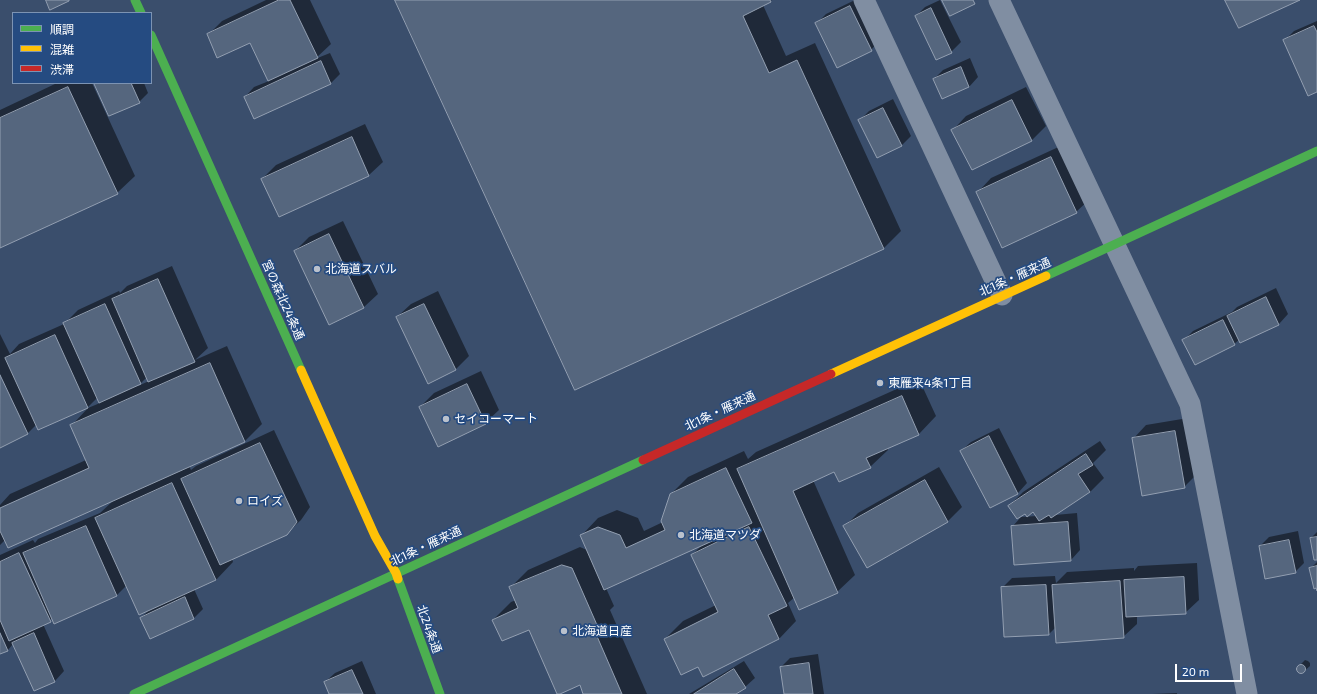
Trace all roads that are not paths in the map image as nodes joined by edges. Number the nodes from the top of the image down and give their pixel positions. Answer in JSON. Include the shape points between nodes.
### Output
{"nodes":[{"id":1,"x":135,"y":0,"type":"edge"},
{"id":2,"x":864,"y":0,"type":"edge"},
{"id":3,"x":999,"y":0,"type":"edge"},
{"id":4,"x":141,"y":12,"type":"edge"},
{"id":5,"x":152,"y":37,"type":"edge"},
{"id":6,"x":1317,"y":151,"type":"edge"},
{"id":7,"x":1114,"y":245,"type":"junction"},
{"id":8,"x":1002,"y":295,"type":"junction"},
{"id":9,"x":396,"y":573,"type":"junction"},
{"id":10,"x":134,"y":694,"type":"edge"},
{"id":11,"x":440,"y":694,"type":"edge"},
{"id":12,"x":1247,"y":694,"type":"edge"}],
"edges":[{"from":1,"to":4,"type":"main road"},
{"from":2,"to":8,"type":"street"},
{"from":3,"to":7,"type":"street"},
{"from":5,"to":9,"type":"main road","name":"宮の森北24条通","via":[[372,528]]},
{"from":6,"to":7,"type":"main road","name":"北1条・雁来通"},
{"from":7,"to":8,"type":"main road","name":"北1条・雁来通"},
{"from":7,"to":12,"type":"street","via":[[1190,404]]},
{"from":8,"to":9,"type":"main road","name":"北1条・雁来通"},
{"from":9,"to":10,"type":"main road","name":"北1条・雁来通"},
{"from":9,"to":11,"type":"main road","name":"北24条通"}]}
